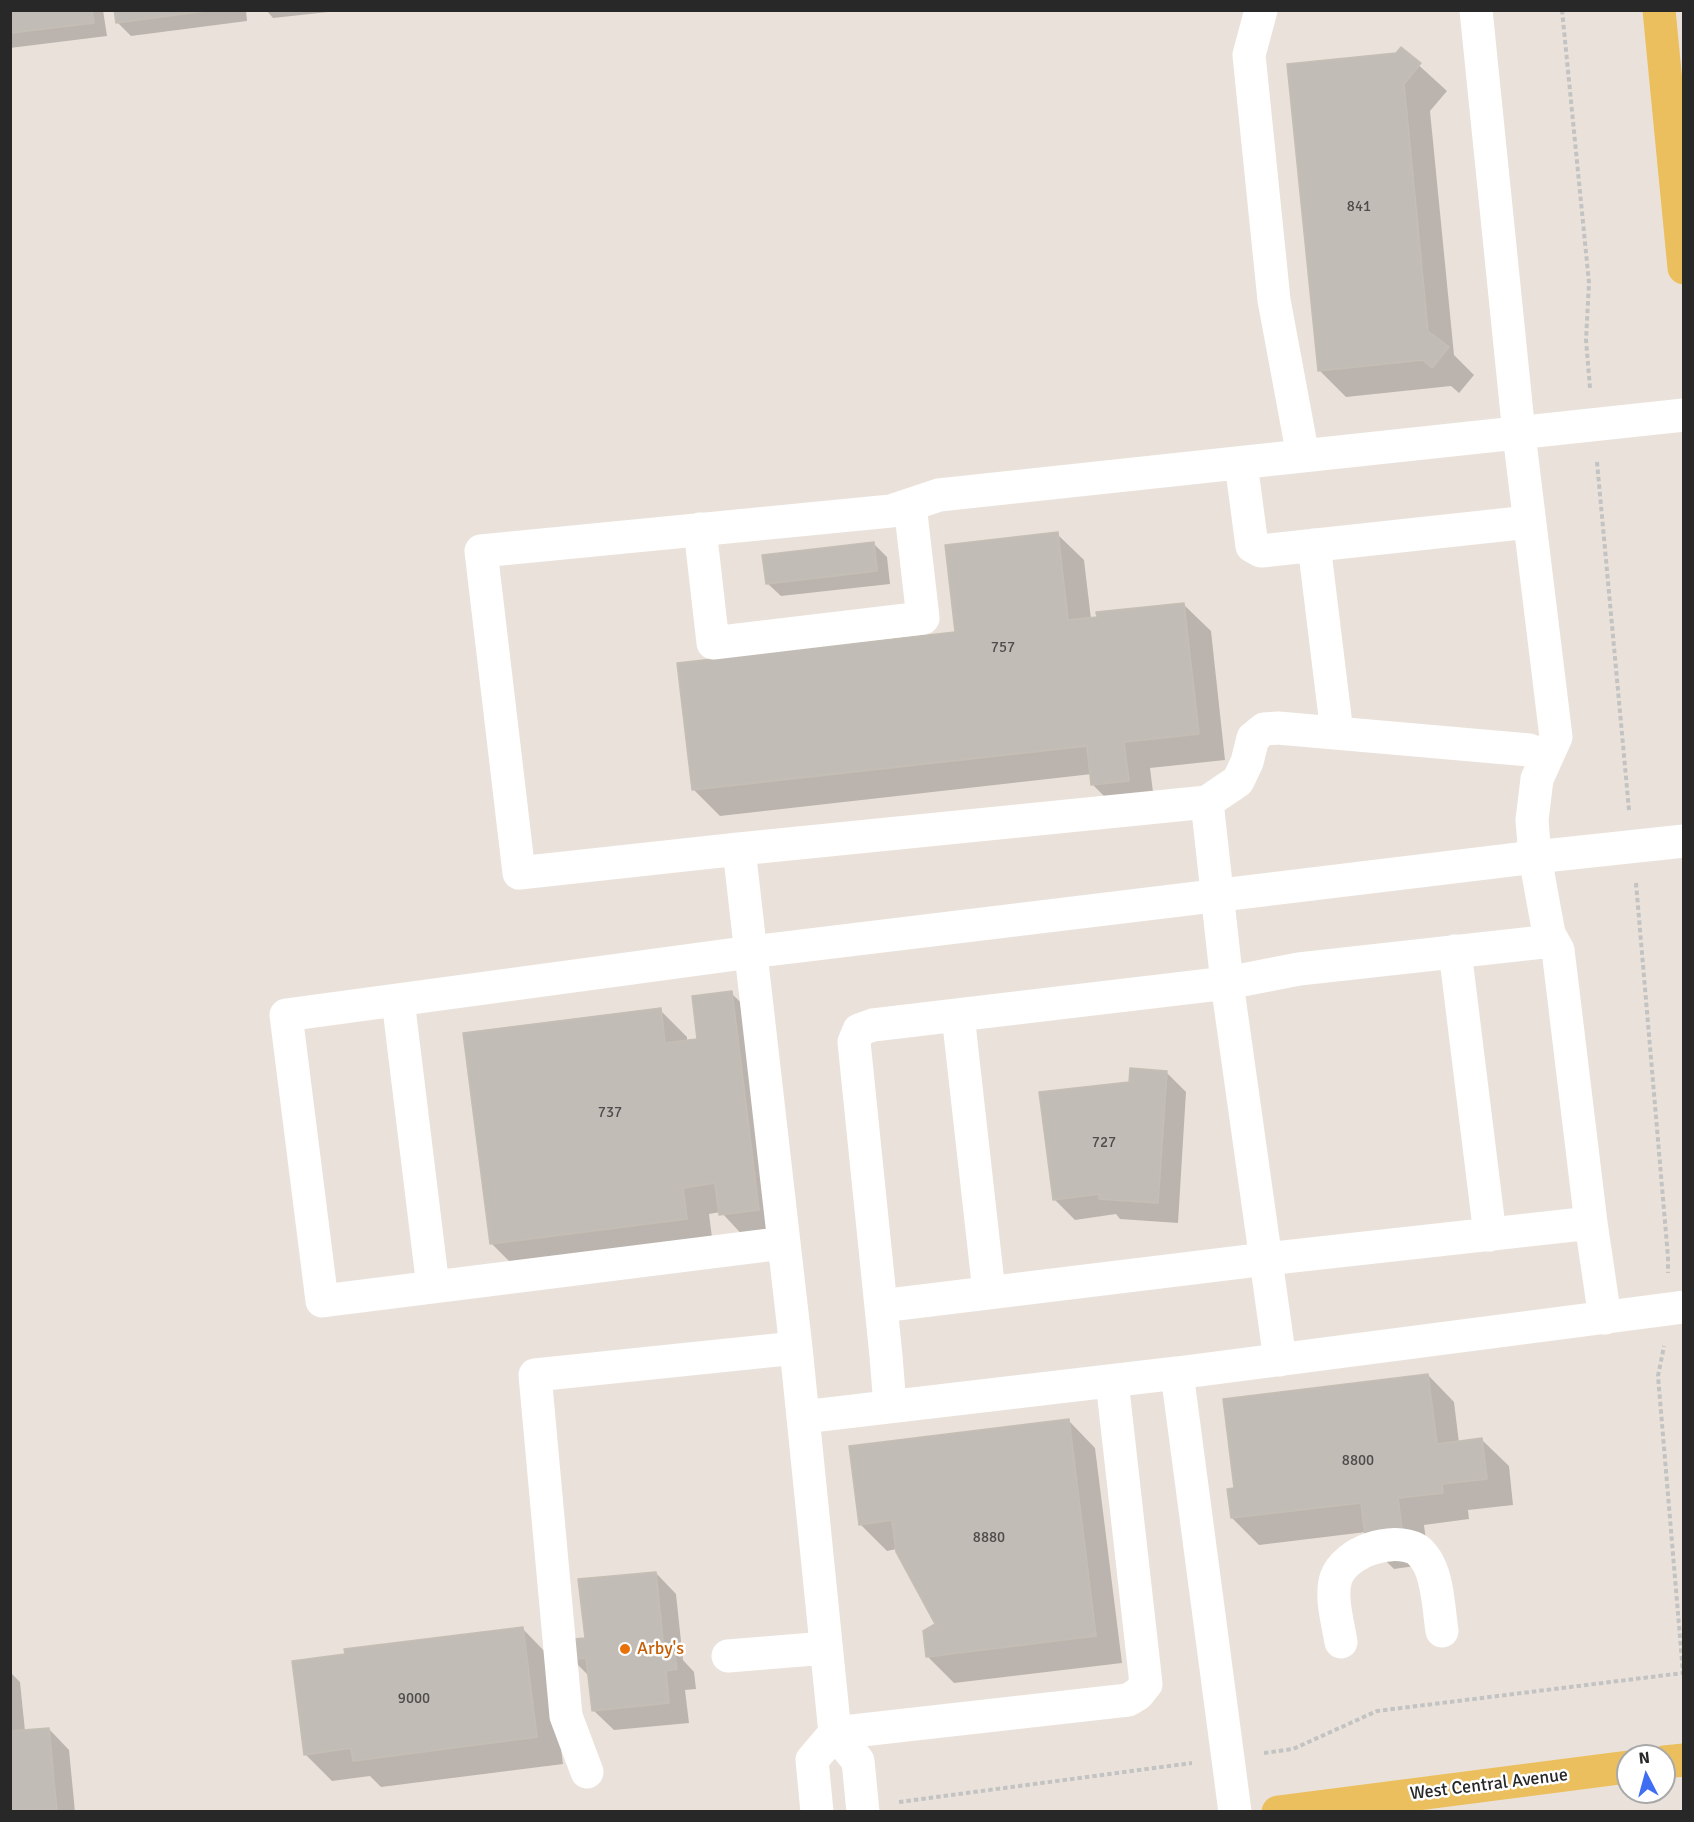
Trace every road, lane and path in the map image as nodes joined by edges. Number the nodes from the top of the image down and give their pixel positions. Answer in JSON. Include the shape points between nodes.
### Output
{"nodes":[{"id":1,"x":1261,"y":10,"type":"edge"},
{"id":2,"x":1476,"y":10,"type":"edge"},
{"id":3,"x":1659,"y":10,"type":"edge"},
{"id":4,"x":1677,"y":123,"type":"edge"},
{"id":5,"x":1683,"y":268,"type":"edge"},
{"id":6,"x":1683,"y":415,"type":"edge"},
{"id":7,"x":1518,"y":434,"type":"junction"},
{"id":8,"x":1304,"y":456,"type":"junction"},
{"id":9,"x":1241,"y":463,"type":"junction"},
{"id":10,"x":910,"y":505,"type":"junction"},
{"id":11,"x":1529,"y":522,"type":"junction"},
{"id":12,"x":700,"y":529,"type":"junction"},
{"id":13,"x":1314,"y":545,"type":"junction"},
{"id":14,"x":1337,"y":733,"type":"junction"},
{"id":15,"x":1546,"y":758,"type":"junction"},
{"id":16,"x":1207,"y":802,"type":"junction"},
{"id":17,"x":1683,"y":841,"type":"edge"},
{"id":18,"x":739,"y":849,"type":"junction"},
{"id":19,"x":1535,"y":857,"type":"junction"},
{"id":20,"x":1216,"y":895,"type":"junction"},
{"id":21,"x":1552,"y":941,"type":"junction"},
{"id":22,"x":1455,"y":951,"type":"junction"},
{"id":23,"x":751,"y":952,"type":"junction"},
{"id":24,"x":1227,"y":983,"type":"junction"},
{"id":25,"x":398,"y":1000,"type":"junction"},
{"id":26,"x":958,"y":1015,"type":"junction"},
{"id":27,"x":1591,"y":1222,"type":"junction"},
{"id":28,"x":1490,"y":1235,"type":"junction"},
{"id":29,"x":784,"y":1242,"type":"junction"},
{"id":30,"x":1266,"y":1259,"type":"junction"},
{"id":31,"x":433,"y":1287,"type":"junction"},
{"id":32,"x":989,"y":1292,"type":"junction"},
{"id":33,"x":881,"y":1306,"type":"junction"},
{"id":34,"x":1683,"y":1307,"type":"edge"},
{"id":35,"x":1605,"y":1318,"type":"junction"},
{"id":36,"x":796,"y":1348,"type":"junction"},
{"id":37,"x":1280,"y":1360,"type":"junction"},
{"id":38,"x":1177,"y":1373,"type":"junction"},
{"id":39,"x":1112,"y":1381,"type":"junction"},
{"id":40,"x":890,"y":1407,"type":"junction"},
{"id":41,"x":802,"y":1417,"type":"junction"},
{"id":42,"x":1442,"y":1631,"type":"dead end"},
{"id":43,"x":1341,"y":1642,"type":"dead end"},
{"id":44,"x":826,"y":1648,"type":"junction"},
{"id":45,"x":728,"y":1656,"type":"dead end"},
{"id":46,"x":835,"y":1732,"type":"junction"},
{"id":47,"x":1616,"y":1769,"type":"edge"},
{"id":48,"x":587,"y":1772,"type":"dead end"},
{"id":49,"x":817,"y":1812,"type":"edge"},
{"id":50,"x":863,"y":1812,"type":"edge"},
{"id":51,"x":1235,"y":1812,"type":"edge"},
{"id":52,"x":1278,"y":1812,"type":"edge"}],
"edges":[{"from":1,"to":8,"type":"lane","via":[[1250,55],[1251,67],[1274,300]]},
{"from":2,"to":7,"type":"lane"},
{"from":3,"to":4,"type":"main road"},
{"from":4,"to":5,"type":"main road"},
{"from":6,"to":7,"type":"lane"},
{"from":7,"to":8,"type":"lane"},
{"from":7,"to":11,"type":"lane"},
{"from":8,"to":9,"type":"lane"},
{"from":9,"to":10,"type":"lane","via":[[939,495]]},
{"from":9,"to":13,"type":"lane","via":[[1252,546],[1261,551]]},
{"from":10,"to":12,"type":"lane","via":[[891,511]]},
{"from":10,"to":12,"type":"lane","via":[[923,618],[713,643]]},
{"from":11,"to":13,"type":"lane"},
{"from":11,"to":15,"type":"lane","via":[[1556,736]]},
{"from":12,"to":18,"type":"lane","via":[[481,551],[519,873]]},
{"from":13,"to":14,"type":"lane"},
{"from":14,"to":15,"type":"lane","via":[[1529,750]]},
{"from":14,"to":16,"type":"lane","via":[[1264,729],[1253,738],[1238,781]]},
{"from":15,"to":19,"type":"lane","via":[[1537,779],[1532,820]]},
{"from":16,"to":18,"type":"lane"},
{"from":16,"to":20,"type":"lane"},
{"from":17,"to":19,"type":"lane"},
{"from":18,"to":23,"type":"lane"},
{"from":19,"to":20,"type":"lane"},
{"from":19,"to":21,"type":"lane"},
{"from":20,"to":23,"type":"lane"},
{"from":20,"to":24,"type":"lane"},
{"from":21,"to":22,"type":"lane"},
{"from":21,"to":27,"type":"lane","via":[[1558,950]]},
{"from":22,"to":24,"type":"lane","via":[[1299,969]]},
{"from":22,"to":28,"type":"lane"},
{"from":23,"to":25,"type":"lane"},
{"from":23,"to":29,"type":"lane"},
{"from":24,"to":26,"type":"lane"},
{"from":24,"to":30,"type":"lane"},
{"from":25,"to":31,"type":"lane"},
{"from":25,"to":31,"type":"lane","via":[[286,1015],[322,1301]]},
{"from":26,"to":32,"type":"lane"},
{"from":26,"to":33,"type":"lane","via":[[873,1025],[859,1030],[854,1042]]},
{"from":27,"to":28,"type":"lane"},
{"from":27,"to":35,"type":"lane"},
{"from":28,"to":30,"type":"lane"},
{"from":29,"to":31,"type":"lane"},
{"from":29,"to":36,"type":"lane"},
{"from":30,"to":32,"type":"lane"},
{"from":30,"to":37,"type":"lane"},
{"from":32,"to":33,"type":"lane"},
{"from":33,"to":40,"type":"lane"},
{"from":34,"to":35,"type":"lane"},
{"from":35,"to":37,"type":"lane"},
{"from":36,"to":41,"type":"lane"},
{"from":36,"to":48,"type":"lane","via":[[535,1375],[567,1716]]},
{"from":37,"to":38,"type":"lane"},
{"from":38,"to":39,"type":"lane"},
{"from":38,"to":51,"type":"lane"},
{"from":39,"to":40,"type":"lane"},
{"from":39,"to":46,"type":"lane","via":[[1146,1684],[1128,1700]]},
{"from":40,"to":41,"type":"lane"},
{"from":41,"to":44,"type":"lane"},
{"from":42,"to":43,"type":"lane","via":[[1429,1564],[1417,1550],[1378,1546],[1348,1561],[1337,1577],[1334,1592]]},
{"from":44,"to":45,"type":"lane"},
{"from":44,"to":46,"type":"lane"},
{"from":46,"to":49,"type":"lane","via":[[812,1760]]},
{"from":46,"to":50,"type":"lane","via":[[858,1761]]},
{"from":47,"to":52,"type":"main road","name":"West Central Avenue"}]}
